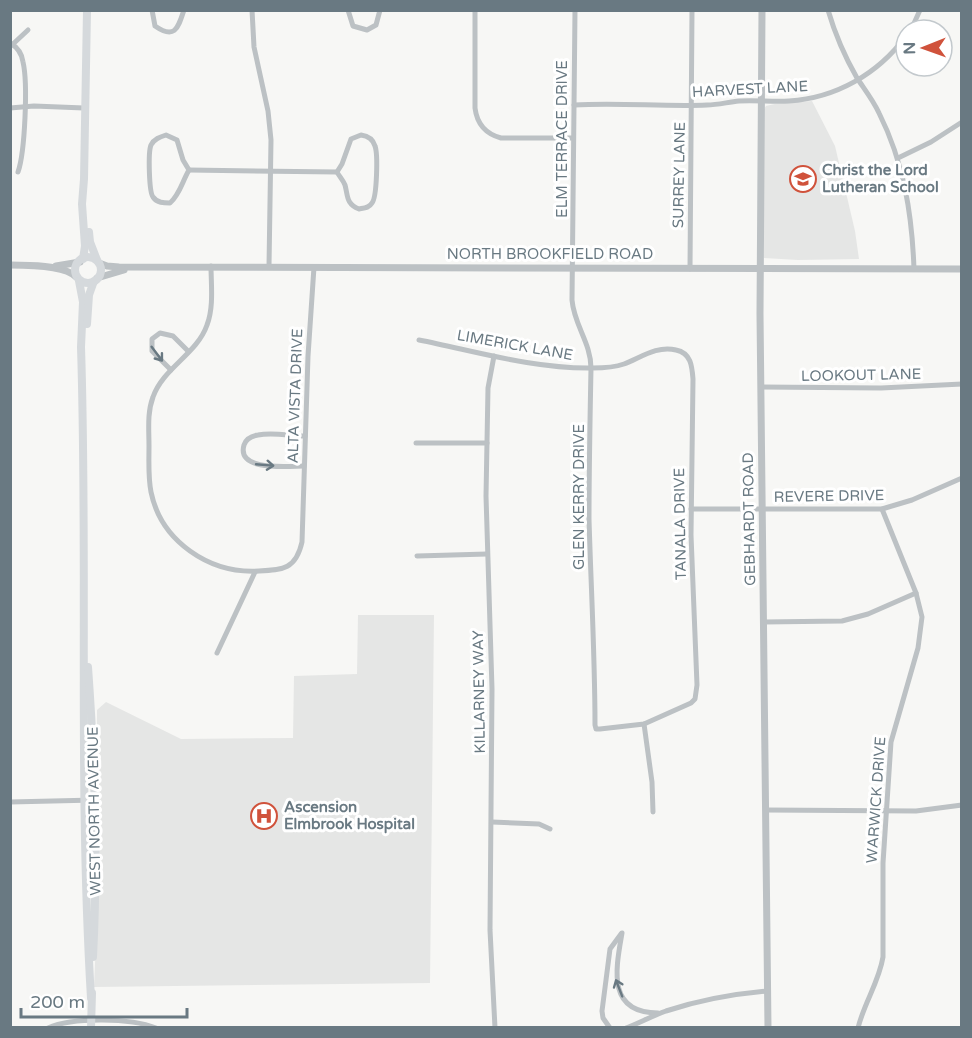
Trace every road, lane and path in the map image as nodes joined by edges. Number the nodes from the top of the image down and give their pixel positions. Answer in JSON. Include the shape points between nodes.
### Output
{"nodes":[{"id":1,"x":87,"y":10,"type":"edge"},
{"id":2,"x":152,"y":10,"type":"edge"},
{"id":3,"x":184,"y":10,"type":"edge"},
{"id":4,"x":252,"y":10,"type":"edge"},
{"id":5,"x":348,"y":10,"type":"edge"},
{"id":6,"x":380,"y":10,"type":"edge"},
{"id":7,"x":475,"y":10,"type":"edge"},
{"id":8,"x":574,"y":10,"type":"edge"},
{"id":9,"x":692,"y":10,"type":"edge"},
{"id":10,"x":762,"y":10,"type":"edge"},
{"id":11,"x":828,"y":10,"type":"edge"},
{"id":12,"x":28,"y":30,"type":"dead end"},
{"id":13,"x":12,"y":44,"type":"edge"},
{"id":14,"x":894,"y":50,"type":"edge"},
{"id":15,"x":858,"y":80,"type":"junction"},
{"id":16,"x":760,"y":101,"type":"junction"},
{"id":17,"x":574,"y":105,"type":"junction"},
{"id":18,"x":691,"y":105,"type":"junction"},
{"id":19,"x":24,"y":106,"type":"junction"},
{"id":20,"x":10,"y":108,"type":"edge"},
{"id":21,"x":84,"y":108,"type":"junction"},
{"id":22,"x":962,"y":122,"type":"edge"},
{"id":23,"x":573,"y":138,"type":"junction"},
{"id":24,"x":898,"y":158,"type":"junction"},
{"id":25,"x":189,"y":170,"type":"junction"},
{"id":26,"x":271,"y":171,"type":"junction"},
{"id":27,"x":18,"y":172,"type":"dead end"},
{"id":28,"x":337,"y":172,"type":"junction"},
{"id":29,"x":84,"y":179,"type":"junction"},
{"id":30,"x":82,"y":260,"type":"junction"},
{"id":31,"x":98,"y":261,"type":"junction"},
{"id":32,"x":10,"y":265,"type":"edge"},
{"id":33,"x":138,"y":266,"type":"junction"},
{"id":34,"x":211,"y":266,"type":"junction"},
{"id":35,"x":269,"y":266,"type":"junction"},
{"id":36,"x":44,"y":267,"type":"junction"},
{"id":37,"x":314,"y":267,"type":"junction"},
{"id":38,"x":573,"y":268,"type":"junction"},
{"id":39,"x":690,"y":268,"type":"junction"},
{"id":40,"x":760,"y":269,"type":"junction"},
{"id":41,"x":914,"y":269,"type":"junction"},
{"id":42,"x":962,"y":269,"type":"edge"},
{"id":43,"x":77,"y":279,"type":"junction"},
{"id":44,"x":95,"y":279,"type":"junction"},
{"id":45,"x":419,"y":340,"type":"dead end"},
{"id":46,"x":677,"y":350,"type":"joint"},
{"id":47,"x":188,"y":351,"type":"junction"},
{"id":48,"x":494,"y":356,"type":"junction"},
{"id":49,"x":82,"y":363,"type":"junction"},
{"id":50,"x":591,"y":368,"type":"junction"},
{"id":51,"x":171,"y":370,"type":"junction"},
{"id":52,"x":962,"y":384,"type":"edge"},
{"id":53,"x":761,"y":387,"type":"junction"},
{"id":54,"x":305,"y":436,"type":"junction"},
{"id":55,"x":416,"y":443,"type":"dead end"},
{"id":56,"x":487,"y":443,"type":"junction"},
{"id":57,"x":304,"y":466,"type":"junction"},
{"id":58,"x":962,"y":478,"type":"edge"},
{"id":59,"x":691,"y":508,"type":"junction"},
{"id":60,"x":762,"y":509,"type":"junction"},
{"id":61,"x":882,"y":509,"type":"junction"},
{"id":62,"x":487,"y":554,"type":"junction"},
{"id":63,"x":417,"y":556,"type":"dead end"},
{"id":64,"x":255,"y":572,"type":"junction"},
{"id":65,"x":916,"y":593,"type":"junction"},
{"id":66,"x":764,"y":622,"type":"junction"},
{"id":67,"x":217,"y":653,"type":"dead end"},
{"id":68,"x":644,"y":724,"type":"junction"},
{"id":69,"x":90,"y":800,"type":"junction"},
{"id":70,"x":10,"y":802,"type":"edge"},
{"id":71,"x":962,"y":806,"type":"edge"},
{"id":72,"x":766,"y":810,"type":"junction"},
{"id":73,"x":886,"y":811,"type":"junction"},
{"id":74,"x":653,"y":812,"type":"dead end"},
{"id":75,"x":492,"y":822,"type":"junction"},
{"id":76,"x":550,"y":829,"type":"dead end"},
{"id":77,"x":768,"y":991,"type":"junction"},
{"id":78,"x":664,"y":1012,"type":"junction"},
{"id":79,"x":91,"y":1024,"type":"edge"},
{"id":80,"x":48,"y":1028,"type":"edge"},
{"id":81,"x":156,"y":1028,"type":"edge"},
{"id":82,"x":495,"y":1028,"type":"edge"},
{"id":83,"x":610,"y":1028,"type":"edge"},
{"id":84,"x":626,"y":1028,"type":"edge"},
{"id":85,"x":768,"y":1028,"type":"edge"},
{"id":86,"x":858,"y":1028,"type":"edge"}],
"edges":[{"from":1,"to":21,"type":"main road"},
{"from":2,"to":3,"type":"street","via":[[155,26],[167,33],[180,26]]},
{"from":4,"to":26,"type":"street","via":[[254,47],[268,111]]},
{"from":5,"to":6,"type":"street","via":[[353,26],[367,30],[376,25]]},
{"from":7,"to":23,"type":"street","via":[[475,108],[483,128],[501,138]]},
{"from":8,"to":17,"type":"street","name":"ELM TERRACE DRIVE"},
{"from":9,"to":18,"type":"street","name":"SURREY LANE"},
{"from":10,"to":16,"type":"street","name":"GEBHARDT ROAD"},
{"from":11,"to":15,"type":"street"},
{"from":12,"to":13,"type":"street"},
{"from":13,"to":19,"type":"street","via":[[23,61]]},
{"from":14,"to":15,"type":"street","name":"HARVEST LANE"},
{"from":15,"to":16,"type":"street","name":"HARVEST LANE","via":[[810,98]]},
{"from":15,"to":24,"type":"street","via":[[880,113]]},
{"from":16,"to":18,"type":"street","name":"HARVEST LANE"},
{"from":16,"to":40,"type":"street","name":"GEBHARDT ROAD"},
{"from":17,"to":18,"type":"street","name":"HARVEST LANE"},
{"from":17,"to":23,"type":"street","name":"ELM TERRACE DRIVE"},
{"from":18,"to":39,"type":"street","name":"SURREY LANE"},
{"from":19,"to":20,"type":"street"},
{"from":19,"to":21,"type":"street"},
{"from":19,"to":27,"type":"street"},
{"from":21,"to":29,"type":"main road"},
{"from":22,"to":24,"type":"street"},
{"from":23,"to":38,"type":"street","name":"ELM TERRACE DRIVE"},
{"from":24,"to":41,"type":"street","via":[[908,195]]},
{"from":25,"to":25,"type":"street","via":[[177,140],[166,135],[158,137],[150,151],[152,197],[170,203]]},
{"from":25,"to":26,"type":"street"},
{"from":26,"to":28,"type":"street"},
{"from":26,"to":35,"type":"street"},
{"from":28,"to":28,"type":"street","via":[[350,204],[359,209],[372,203],[376,164],[372,140],[361,135],[351,139]]},
{"from":29,"to":30,"type":"main road"},
{"from":29,"to":31,"type":"main road","via":[[89,236]]},
{"from":30,"to":31,"type":"main road","via":[[93,257]]},
{"from":30,"to":36,"type":"street"},
{"from":30,"to":43,"type":"main road","via":[[76,270]]},
{"from":31,"to":33,"type":"street","name":"NORTH BROOKFIELD ROAD","via":[[109,266]]},
{"from":31,"to":44,"type":"main road","via":[[100,272]]},
{"from":32,"to":36,"type":"street"},
{"from":33,"to":34,"type":"street","name":"NORTH BROOKFIELD ROAD"},
{"from":33,"to":44,"type":"street","name":"NORTH BROOKFIELD ROAD"},
{"from":34,"to":35,"type":"street","name":"NORTH BROOKFIELD ROAD"},
{"from":34,"to":47,"type":"street","via":[[208,322],[200,339]]},
{"from":35,"to":37,"type":"street","name":"NORTH BROOKFIELD ROAD"},
{"from":36,"to":43,"type":"street","via":[[68,272]]},
{"from":37,"to":38,"type":"street","name":"NORTH BROOKFIELD ROAD"},
{"from":37,"to":54,"type":"street","name":"ALTA VISTA DRIVE"},
{"from":38,"to":39,"type":"street","name":"NORTH BROOKFIELD ROAD"},
{"from":38,"to":50,"type":"street","name":"GLEN KERRY DRIVE","via":[[574,314],[589,348]]},
{"from":39,"to":40,"type":"street","name":"NORTH BROOKFIELD ROAD"},
{"from":40,"to":41,"type":"street","name":"NORTH BROOKFIELD ROAD"},
{"from":40,"to":53,"type":"street","name":"GEBHARDT ROAD"},
{"from":41,"to":42,"type":"street","name":"NORTH BROOKFIELD ROAD"},
{"from":43,"to":44,"type":"main road","via":[[87,283]]},
{"from":43,"to":49,"type":"main road","name":"WEST NORTH AVENUE","via":[[83,297]]},
{"from":44,"to":49,"type":"main road","name":"WEST NORTH AVENUE","via":[[90,290]]},
{"from":45,"to":48,"type":"street","name":"LIMERICK LANE"},
{"from":46,"to":50,"type":"street","name":"LIMERICK LANE","via":[[655,351],[615,366]]},
{"from":46,"to":59,"type":"street","name":"TANALA DRIVE","via":[[686,354],[692,369]]},
{"from":47,"to":51,"type":"street"},
{"from":47,"to":51,"type":"street","one_way":true,"via":[[168,334],[160,333],[152,339],[152,351]]},
{"from":48,"to":50,"type":"street","name":"LIMERICK LANE"},
{"from":48,"to":56,"type":"street","name":"KILLARNEY WAY","via":[[488,388]]},
{"from":49,"to":69,"type":"main road","name":"WEST NORTH AVENUE","via":[[84,625],[93,742]]},
{"from":50,"to":68,"type":"street","name":"GLEN KERRY DRIVE","via":[[590,521],[596,729]]},
{"from":51,"to":64,"type":"street","via":[[150,405],[149,474],[155,507],[170,533],[197,557]]},
{"from":52,"to":53,"type":"street","name":"LOOKOUT LANE"},
{"from":53,"to":60,"type":"street","name":"GEBHARDT ROAD"},
{"from":54,"to":57,"type":"street","name":"ALTA VISTA DRIVE"},
{"from":54,"to":57,"type":"street","one_way":true,"via":[[258,435],[248,439],[244,447],[244,456],[250,463]]},
{"from":55,"to":56,"type":"street"},
{"from":56,"to":62,"type":"street","name":"KILLARNEY WAY"},
{"from":57,"to":64,"type":"street","name":"ALTA VISTA DRIVE","via":[[299,554],[282,570]]},
{"from":58,"to":61,"type":"street","name":"REVERE DRIVE"},
{"from":59,"to":60,"type":"street","name":"REVERE DRIVE"},
{"from":59,"to":68,"type":"street","name":"TANALA DRIVE","via":[[695,699]]},
{"from":60,"to":61,"type":"street","name":"REVERE DRIVE"},
{"from":60,"to":66,"type":"street","name":"GEBHARDT ROAD"},
{"from":61,"to":65,"type":"street","name":"WARWICK DRIVE"},
{"from":62,"to":63,"type":"street"},
{"from":62,"to":75,"type":"street","name":"KILLARNEY WAY"},
{"from":64,"to":67,"type":"street"},
{"from":65,"to":66,"type":"street","via":[[842,621]]},
{"from":65,"to":73,"type":"street","name":"WARWICK DRIVE","via":[[922,617],[921,639],[891,742]]},
{"from":66,"to":72,"type":"street","name":"GEBHARDT ROAD"},
{"from":68,"to":74,"type":"street"},
{"from":69,"to":70,"type":"street"},
{"from":69,"to":79,"type":"main road","name":"WEST NORTH AVENUE","via":[[96,891]]},
{"from":71,"to":73,"type":"street"},
{"from":72,"to":73,"type":"street"},
{"from":72,"to":77,"type":"street","name":"GEBHARDT ROAD"},
{"from":73,"to":86,"type":"street","name":"WARWICK DRIVE","via":[[883,957]]},
{"from":75,"to":76,"type":"street","via":[[539,824]]},
{"from":75,"to":82,"type":"street","name":"KILLARNEY WAY","via":[[490,940]]},
{"from":77,"to":78,"type":"street","via":[[720,996]]},
{"from":77,"to":85,"type":"street","name":"GEBHARDT ROAD"},
{"from":78,"to":83,"type":"street","one_way":true,"via":[[636,1009],[619,990],[615,973],[622,933],[610,949],[603,1002],[603,1018]]},
{"from":78,"to":84,"type":"street"},
{"from":79,"to":80,"type":"street","via":[[69,1022]]},
{"from":79,"to":81,"type":"street","via":[[134,1022]]}]}
